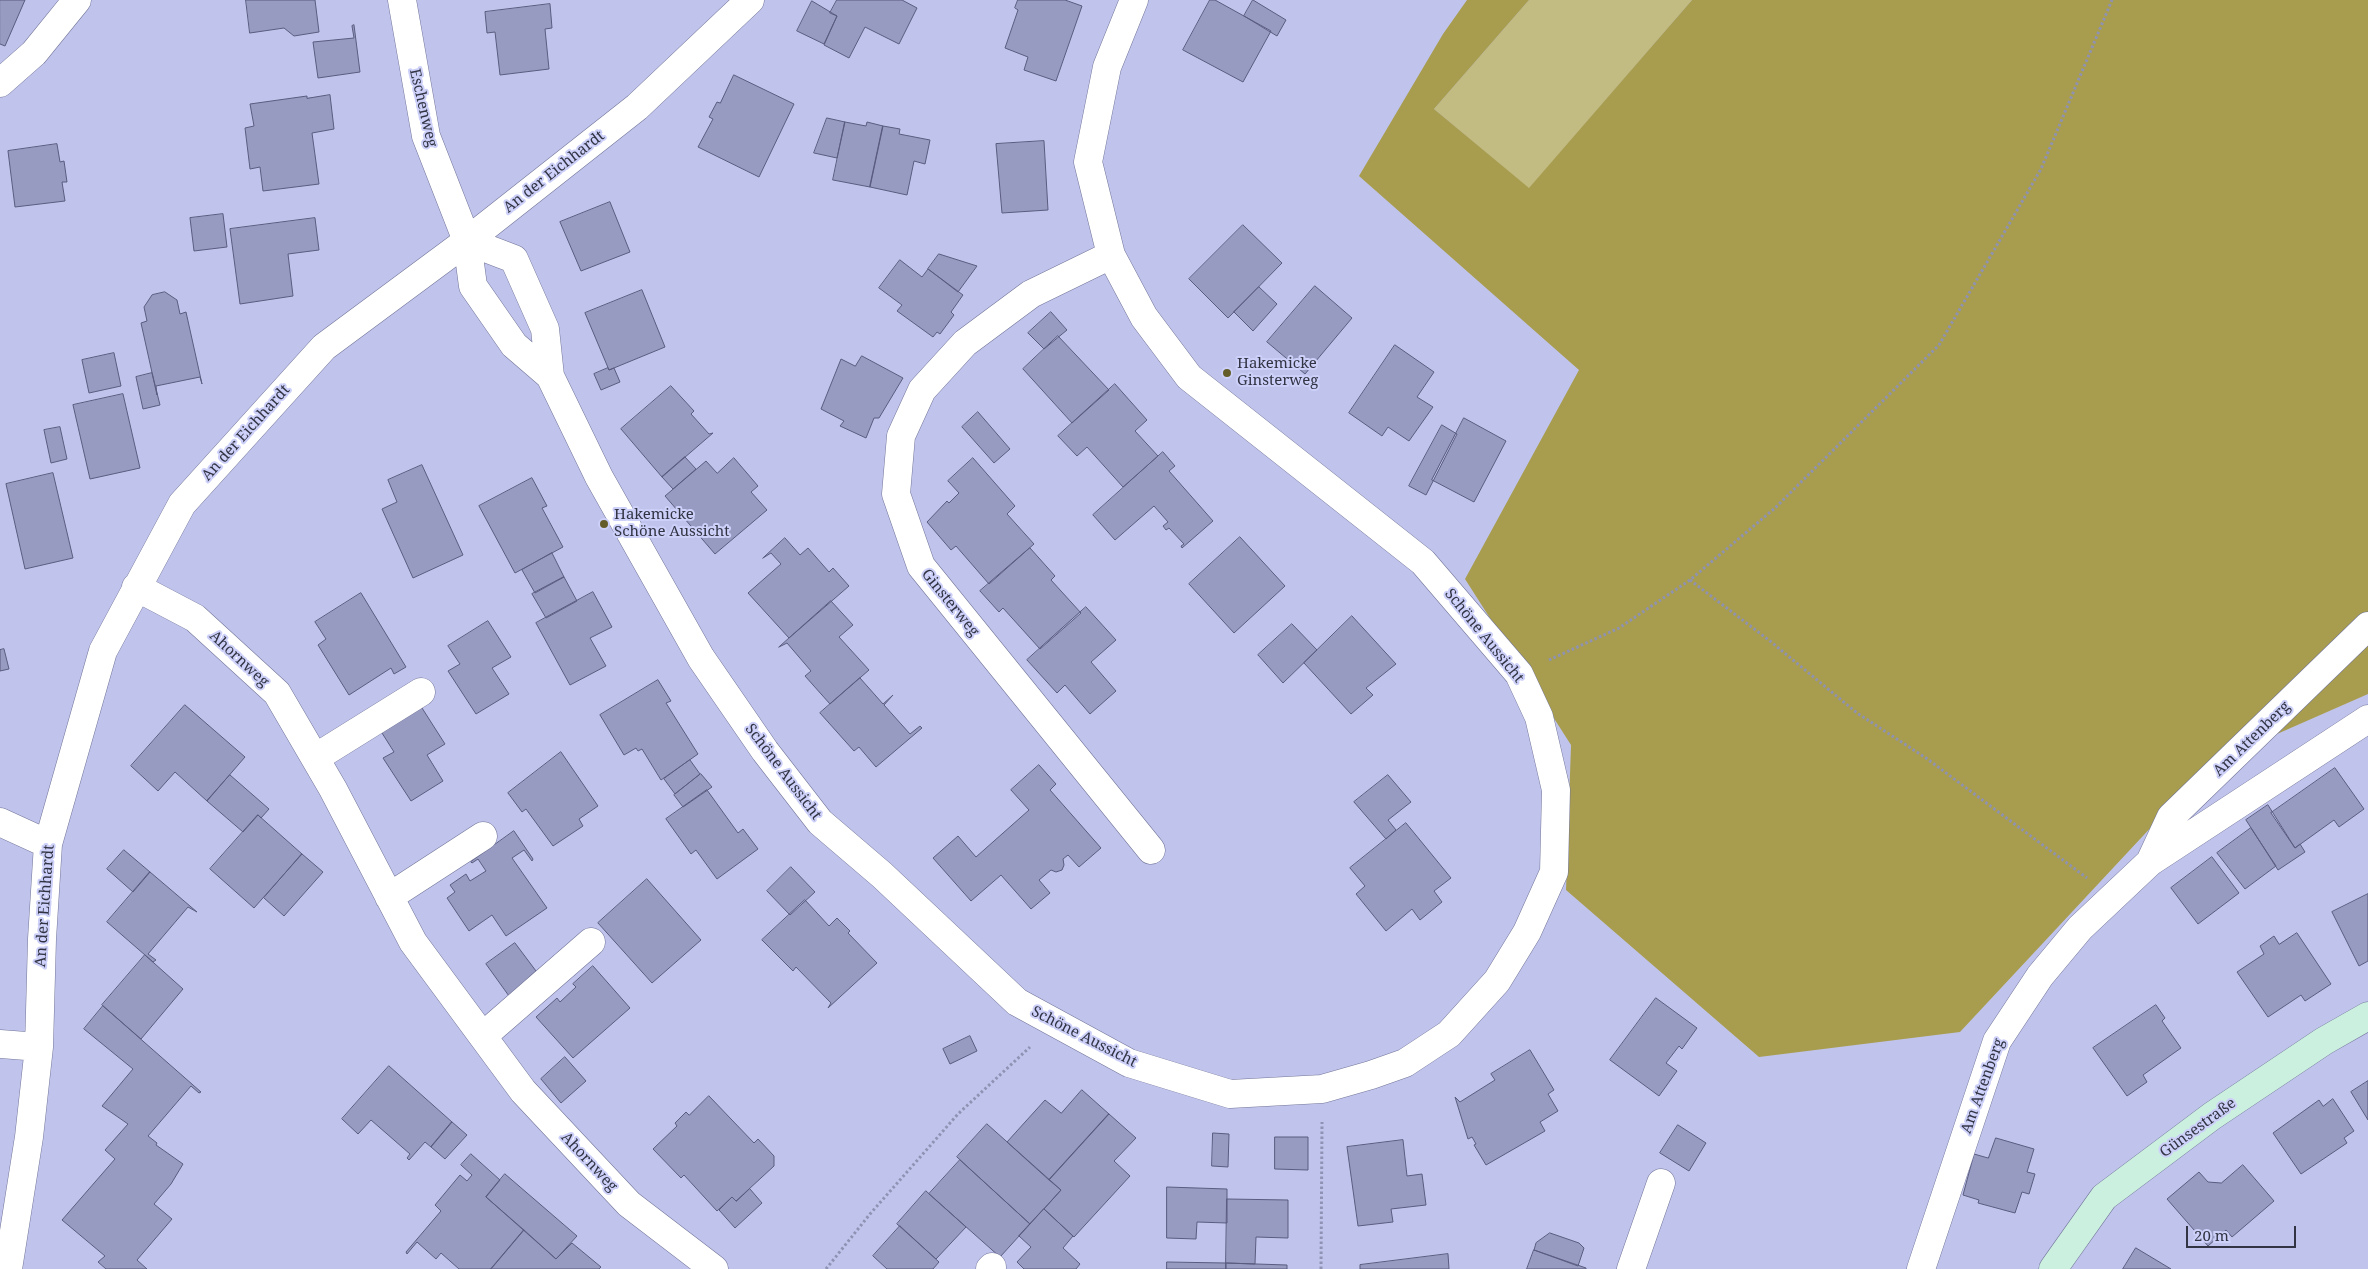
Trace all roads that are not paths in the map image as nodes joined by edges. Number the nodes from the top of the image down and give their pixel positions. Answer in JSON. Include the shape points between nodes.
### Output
{"nodes":[{"id":1,"x":77,"y":0,"type":"edge"},
{"id":2,"x":402,"y":0,"type":"edge"},
{"id":3,"x":750,"y":0,"type":"edge"},
{"id":4,"x":1134,"y":0,"type":"edge"},
{"id":5,"x":0,"y":83,"type":"edge"},
{"id":6,"x":467,"y":241,"type":"junction"},
{"id":7,"x":1111,"y":255,"type":"junction"},
{"id":8,"x":550,"y":376,"type":"junction"},
{"id":9,"x":136,"y":587,"type":"junction"},
{"id":10,"x":2368,"y":626,"type":"edge"},
{"id":11,"x":421,"y":692,"type":"dead end"},
{"id":12,"x":2368,"y":719,"type":"edge"},
{"id":13,"x":315,"y":758,"type":"junction"},
{"id":14,"x":0,"y":822,"type":"edge"},
{"id":15,"x":483,"y":836,"type":"dead end"},
{"id":16,"x":48,"y":844,"type":"junction"},
{"id":17,"x":1151,"y":850,"type":"dead end"},
{"id":18,"x":2150,"y":862,"type":"junction"},
{"id":19,"x":389,"y":897,"type":"junction"},
{"id":20,"x":591,"y":942,"type":"dead end"},
{"id":21,"x":2368,"y":1016,"type":"edge"},
{"id":22,"x":483,"y":1036,"type":"junction"},
{"id":23,"x":0,"y":1044,"type":"edge"},
{"id":24,"x":39,"y":1048,"type":"junction"},
{"id":25,"x":1661,"y":1183,"type":"dead end"},
{"id":26,"x":8,"y":1269,"type":"edge"},
{"id":27,"x":714,"y":1269,"type":"edge"},
{"id":28,"x":1631,"y":1269,"type":"edge"},
{"id":29,"x":1921,"y":1269,"type":"edge"},
{"id":30,"x":2053,"y":1269,"type":"edge"}],
"edges":[{"from":1,"to":5,"type":"street","via":[[34,53]]},
{"from":2,"to":6,"type":"street","name":"Eschenweg","via":[[426,136]]},
{"from":3,"to":6,"type":"street","name":"An der Eichhardt","via":[[637,107]]},
{"from":4,"to":7,"type":"street","name":"Schöne Aussicht","via":[[1107,67],[1088,162]]},
{"from":6,"to":8,"type":"street","name":"Schöne Aussicht","via":[[473,286],[514,345]]},
{"from":6,"to":8,"type":"street","name":"Schöne Aussicht","via":[[514,259],[545,329]]},
{"from":6,"to":9,"type":"street","name":"An der Eichhardt","via":[[324,346],[182,504]]},
{"from":7,"to":8,"type":"street","name":"Schöne Aussicht","via":[[1144,317],[1188,377],[1423,562],[1519,674],[1539,716],[1556,790],[1554,872],[1527,932],[1498,981],[1449,1034],[1405,1062],[1322,1089],[1230,1094],[1129,1063],[1017,1002],[882,875],[820,822],[765,751],[701,658],[599,477]]},
{"from":7,"to":17,"type":"street","name":"Ginsterweg","via":[[1031,294],[965,343],[922,390],[901,436],[896,494],[920,566]]},
{"from":9,"to":13,"type":"street","name":"Ahornweg","via":[[195,618],[277,693]]},
{"from":9,"to":16,"type":"street","name":"An der Eichhardt","via":[[104,651]]},
{"from":10,"to":18,"type":"street","name":"Am Attenberg","via":[[2171,818]]},
{"from":11,"to":13,"type":"street"},
{"from":12,"to":18,"type":"street","name":"Am Attenberg"},
{"from":13,"to":19,"type":"street","name":"Ahornweg"},
{"from":14,"to":16,"type":"street"},
{"from":15,"to":19,"type":"street"},
{"from":16,"to":24,"type":"street","name":"An der Eichhardt"},
{"from":18,"to":29,"type":"street","name":"Am Attenberg","via":[[2080,928],[2040,976],[1997,1041]]},
{"from":19,"to":22,"type":"street","name":"Ahornweg","via":[[413,942]]},
{"from":20,"to":22,"type":"street"},
{"from":21,"to":30,"type":"street","name":"Günsestraße","via":[[2324,1041],[2212,1116],[2104,1197]]},
{"from":22,"to":27,"type":"street","name":"Ahornweg","via":[[523,1091],[629,1204]]},
{"from":23,"to":24,"type":"street"},
{"from":24,"to":26,"type":"street","name":"An der Eichhardt"},
{"from":25,"to":28,"type":"street"}]}
